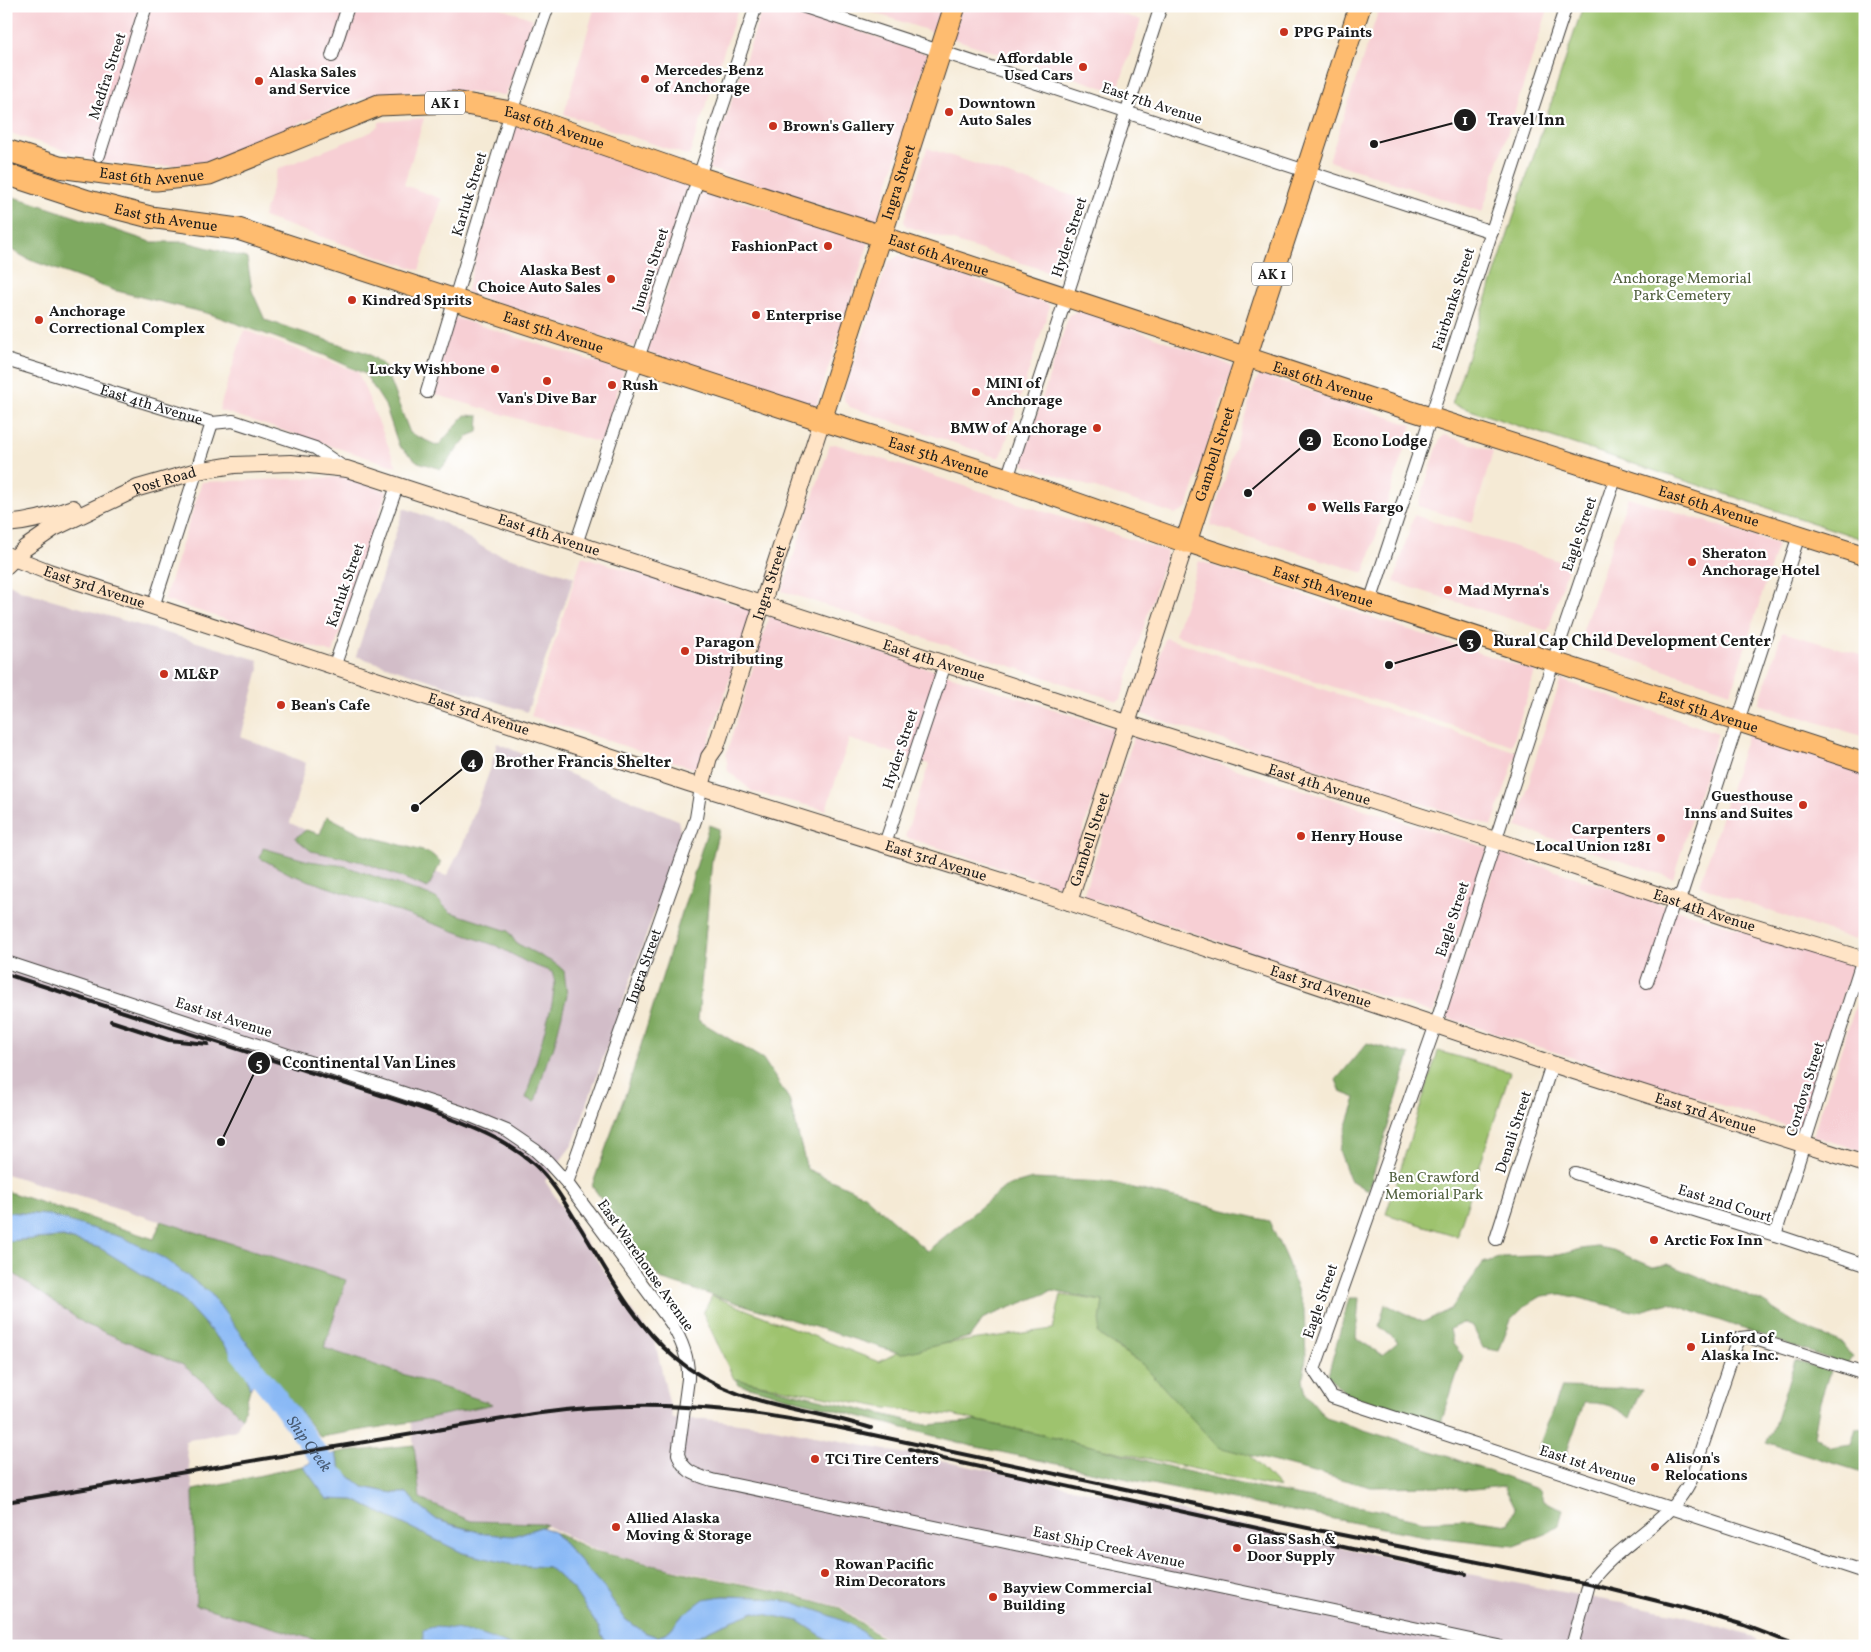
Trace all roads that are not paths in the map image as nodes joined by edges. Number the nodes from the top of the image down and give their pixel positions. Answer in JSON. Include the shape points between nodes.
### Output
{"nodes":[{"id":1,"x":146,"y":6,"type":"edge"},
{"id":2,"x":348,"y":6,"type":"edge"},
{"id":3,"x":548,"y":6,"type":"edge"},
{"id":4,"x":756,"y":6,"type":"edge"},
{"id":5,"x":802,"y":6,"type":"edge"},
{"id":6,"x":955,"y":6,"type":"edge"},
{"id":7,"x":1161,"y":6,"type":"edge"},
{"id":8,"x":1360,"y":6,"type":"edge"},
{"id":9,"x":1566,"y":6,"type":"edge"},
{"id":10,"x":940,"y":51,"type":"junction"},
{"id":11,"x":332,"y":56,"type":"dead end"},
{"id":12,"x":511,"y":112,"type":"junction"},
{"id":13,"x":1126,"y":112,"type":"junction"},
{"id":14,"x":6,"y":150,"type":"edge"},
{"id":15,"x":99,"y":155,"type":"dead end"},
{"id":16,"x":1305,"y":170,"type":"junction"},
{"id":17,"x":6,"y":174,"type":"edge"},
{"id":18,"x":698,"y":177,"type":"junction"},
{"id":19,"x":1492,"y":232,"type":"junction"},
{"id":20,"x":881,"y":236,"type":"junction"},
{"id":21,"x":1066,"y":297,"type":"junction"},
{"id":22,"x":455,"y":300,"type":"junction"},
{"id":23,"x":1245,"y":357,"type":"junction"},
{"id":24,"x":6,"y":360,"type":"edge"},
{"id":25,"x":637,"y":360,"type":"junction"},
{"id":26,"x":427,"y":392,"type":"dead end"},
{"id":27,"x":1432,"y":418,"type":"junction"},
{"id":28,"x":822,"y":420,"type":"junction"},
{"id":29,"x":212,"y":423,"type":"junction"},
{"id":30,"x":346,"y":469,"type":"junction"},
{"id":31,"x":196,"y":471,"type":"junction"},
{"id":32,"x":1616,"y":476,"type":"junction"},
{"id":33,"x":1007,"y":479,"type":"junction"},
{"id":34,"x":397,"y":486,"type":"junction"},
{"id":35,"x":6,"y":524,"type":"edge"},
{"id":36,"x":1798,"y":535,"type":"junction"},
{"id":37,"x":1186,"y":542,"type":"junction"},
{"id":38,"x":576,"y":544,"type":"junction"},
{"id":39,"x":1865,"y":556,"type":"edge"},
{"id":40,"x":9,"y":560,"type":"edge"},
{"id":41,"x":1370,"y":602,"type":"junction"},
{"id":42,"x":762,"y":605,"type":"junction"},
{"id":43,"x":153,"y":607,"type":"junction"},
{"id":44,"x":1553,"y":662,"type":"junction"},
{"id":45,"x":945,"y":664,"type":"junction"},
{"id":46,"x":334,"y":667,"type":"junction"},
{"id":47,"x":1739,"y":722,"type":"junction"},
{"id":48,"x":1126,"y":723,"type":"junction"},
{"id":49,"x":716,"y":747,"type":"junction"},
{"id":50,"x":1865,"y":763,"type":"edge"},
{"id":51,"x":701,"y":787,"type":"junction"},
{"id":52,"x":748,"y":801,"type":"junction"},
{"id":53,"x":1495,"y":840,"type":"junction"},
{"id":54,"x":885,"y":844,"type":"junction"},
{"id":55,"x":1674,"y":901,"type":"junction"},
{"id":56,"x":1069,"y":902,"type":"junction"},
{"id":57,"x":1864,"y":957,"type":"edge"},
{"id":58,"x":6,"y":962,"type":"edge"},
{"id":59,"x":1647,"y":982,"type":"dead end"},
{"id":60,"x":1436,"y":1024,"type":"junction"},
{"id":61,"x":1552,"y":1064,"type":"junction"},
{"id":62,"x":461,"y":1112,"type":"joint"},
{"id":63,"x":1804,"y":1144,"type":"junction"},
{"id":64,"x":1865,"y":1164,"type":"edge"},
{"id":65,"x":1575,"y":1173,"type":"dead end"},
{"id":66,"x":567,"y":1183,"type":"junction"},
{"id":67,"x":1775,"y":1235,"type":"junction"},
{"id":68,"x":1496,"y":1239,"type":"dead end"},
{"id":69,"x":1865,"y":1265,"type":"edge"},
{"id":70,"x":1314,"y":1370,"type":"joint"},
{"id":71,"x":1865,"y":1374,"type":"edge"},
{"id":72,"x":712,"y":1480,"type":"joint"},
{"id":73,"x":1670,"y":1509,"type":"junction"},
{"id":74,"x":1865,"y":1572,"type":"edge"},
{"id":75,"x":1499,"y":1646,"type":"edge"},
{"id":76,"x":1572,"y":1646,"type":"edge"}],
"edges":[{"from":1,"to":15,"type":"street","name":"Medfra Street"},
{"from":2,"to":11,"type":"street"},
{"from":3,"to":12,"type":"street","name":"Karluk Street"},
{"from":4,"to":18,"type":"street","name":"Juneau Street"},
{"from":5,"to":10,"type":"street","name":"East 7th Avenue"},
{"from":6,"to":10,"type":"highway","name":"Ingra Street"},
{"from":7,"to":13,"type":"street","name":"Hyder Street"},
{"from":8,"to":16,"type":"highway","name":"Gambell Street","number":"AK 1"},
{"from":9,"to":19,"type":"street","name":"Fairbanks Street"},
{"from":10,"to":13,"type":"street","name":"East 7th Avenue"},
{"from":10,"to":20,"type":"highway","name":"Ingra Street"},
{"from":12,"to":14,"type":"highway","name":"East 6th Avenue","number":"AK 1","via":[[454,102],[379,105],[209,174],[156,180],[58,167]]},
{"from":12,"to":18,"type":"highway","name":"East 6th Avenue","number":"AK 1"},
{"from":12,"to":22,"type":"street","name":"Karluk Street"},
{"from":13,"to":16,"type":"street","name":"East 7th Avenue"},
{"from":13,"to":21,"type":"street","name":"Hyder Street"},
{"from":16,"to":19,"type":"street","name":"East 7th Avenue"},
{"from":16,"to":23,"type":"highway","name":"Gambell Street","number":"AK 1"},
{"from":17,"to":22,"type":"highway","name":"East 5th Avenue","via":[[150,217],[238,229]]},
{"from":18,"to":20,"type":"highway","name":"East 6th Avenue","number":"AK 1"},
{"from":18,"to":25,"type":"street","name":"Juneau Street"},
{"from":19,"to":27,"type":"street","name":"Fairbanks Street"},
{"from":20,"to":21,"type":"main road","name":"East 6th Avenue"},
{"from":20,"to":28,"type":"main road","name":"Ingra Street"},
{"from":21,"to":23,"type":"main road","name":"East 6th Avenue"},
{"from":21,"to":33,"type":"street","name":"Hyder Street"},
{"from":22,"to":25,"type":"highway","name":"East 5th Avenue"},
{"from":22,"to":26,"type":"street","name":"Karluk Street"},
{"from":23,"to":27,"type":"main road","name":"East 6th Avenue"},
{"from":23,"to":37,"type":"highway","name":"Gambell Street","number":"AK 1"},
{"from":24,"to":29,"type":"street","name":"East 4th Avenue"},
{"from":25,"to":28,"type":"highway","name":"East 5th Avenue"},
{"from":25,"to":38,"type":"street","name":"Juneau Street"},
{"from":27,"to":32,"type":"main road","name":"East 6th Avenue"},
{"from":27,"to":41,"type":"street","name":"Fairbanks Street"},
{"from":28,"to":33,"type":"highway","name":"East 5th Avenue"},
{"from":28,"to":42,"type":"main road","name":"Ingra Street"},
{"from":29,"to":30,"type":"street","name":"East 4th Avenue","via":[[233,421],[315,448]]},
{"from":29,"to":31,"type":"street"},
{"from":30,"to":31,"type":"main road","name":"Post Road","via":[[291,463],[234,465]]},
{"from":30,"to":34,"type":"main road","name":"East 4th Avenue"},
{"from":31,"to":35,"type":"main road","via":[[138,482],[29,523]]},
{"from":31,"to":40,"type":"main road","name":"Post Road","via":[[130,492],[54,528]]},
{"from":31,"to":43,"type":"street"},
{"from":32,"to":36,"type":"main road","name":"East 6th Avenue"},
{"from":32,"to":44,"type":"street","name":"Eagle Street"},
{"from":33,"to":37,"type":"highway","name":"East 5th Avenue"},
{"from":34,"to":38,"type":"main road","name":"East 4th Avenue"},
{"from":34,"to":46,"type":"street","name":"Karluk Street"},
{"from":36,"to":39,"type":"main road","name":"East 6th Avenue"},
{"from":36,"to":47,"type":"street"},
{"from":37,"to":41,"type":"main road","name":"East 5th Avenue"},
{"from":37,"to":48,"type":"main road","name":"Gambell Street"},
{"from":38,"to":42,"type":"main road","name":"East 4th Avenue"},
{"from":40,"to":43,"type":"main road","name":"East 3rd Avenue"},
{"from":41,"to":44,"type":"main road","name":"East 5th Avenue"},
{"from":42,"to":45,"type":"main road","name":"East 4th Avenue"},
{"from":42,"to":49,"type":"main road","name":"Ingra Street"},
{"from":43,"to":46,"type":"main road","name":"East 3rd Avenue"},
{"from":44,"to":47,"type":"main road","name":"East 5th Avenue"},
{"from":44,"to":53,"type":"street","name":"Eagle Street"},
{"from":45,"to":48,"type":"main road","name":"East 4th Avenue"},
{"from":45,"to":54,"type":"street","name":"Hyder Street"},
{"from":46,"to":51,"type":"main road","name":"East 3rd Avenue"},
{"from":47,"to":50,"type":"main road","name":"East 5th Avenue"},
{"from":47,"to":55,"type":"street","via":[[1682,892]]},
{"from":48,"to":53,"type":"main road","name":"East 4th Avenue"},
{"from":48,"to":56,"type":"main road","name":"Gambell Street"},
{"from":49,"to":51,"type":"main road","name":"Ingra Street","via":[[709,757]]},
{"from":49,"to":52,"type":"main road","via":[[715,777]]},
{"from":51,"to":52,"type":"main road","name":"East 3rd Avenue"},
{"from":51,"to":66,"type":"street","name":"Ingra Street","via":[[696,818]]},
{"from":52,"to":54,"type":"main road","name":"East 3rd Avenue"},
{"from":53,"to":55,"type":"main road","name":"East 4th Avenue"},
{"from":53,"to":60,"type":"street","name":"Eagle Street"},
{"from":54,"to":56,"type":"main road","name":"East 3rd Avenue"},
{"from":55,"to":57,"type":"main road","name":"East 4th Avenue"},
{"from":55,"to":59,"type":"street"},
{"from":56,"to":60,"type":"main road","name":"East 3rd Avenue"},
{"from":57,"to":63,"type":"street","name":"Cordova Street"},
{"from":58,"to":62,"type":"street","name":"East 1st Avenue"},
{"from":60,"to":61,"type":"main road","name":"East 3rd Avenue"},
{"from":60,"to":70,"type":"street","name":"Eagle Street"},
{"from":61,"to":63,"type":"main road","name":"East 3rd Avenue"},
{"from":61,"to":68,"type":"street","name":"Denali Street"},
{"from":62,"to":66,"type":"street","name":"East Warehouse Avenue","via":[[495,1124],[519,1138]]},
{"from":63,"to":64,"type":"main road","name":"East 3rd Avenue"},
{"from":63,"to":67,"type":"street","name":"Cordova Street"},
{"from":65,"to":67,"type":"street","name":"East 2nd Court"},
{"from":66,"to":72,"type":"street","name":"East Warehouse Avenue","via":[[671,1323],[682,1344],[688,1368],[678,1454],[685,1468]]},
{"from":67,"to":69,"type":"street","name":"East 2nd Court"},
{"from":70,"to":73,"type":"street","name":"East 1st Avenue","via":[[1332,1397]]},
{"from":71,"to":73,"type":"street","via":[[1749,1337],[1740,1338],[1691,1480]]},
{"from":72,"to":75,"type":"street","name":"East Ship Creek Avenue"},
{"from":73,"to":74,"type":"street","name":"East 1st Avenue"},
{"from":73,"to":76,"type":"street","via":[[1593,1578]]}]}
